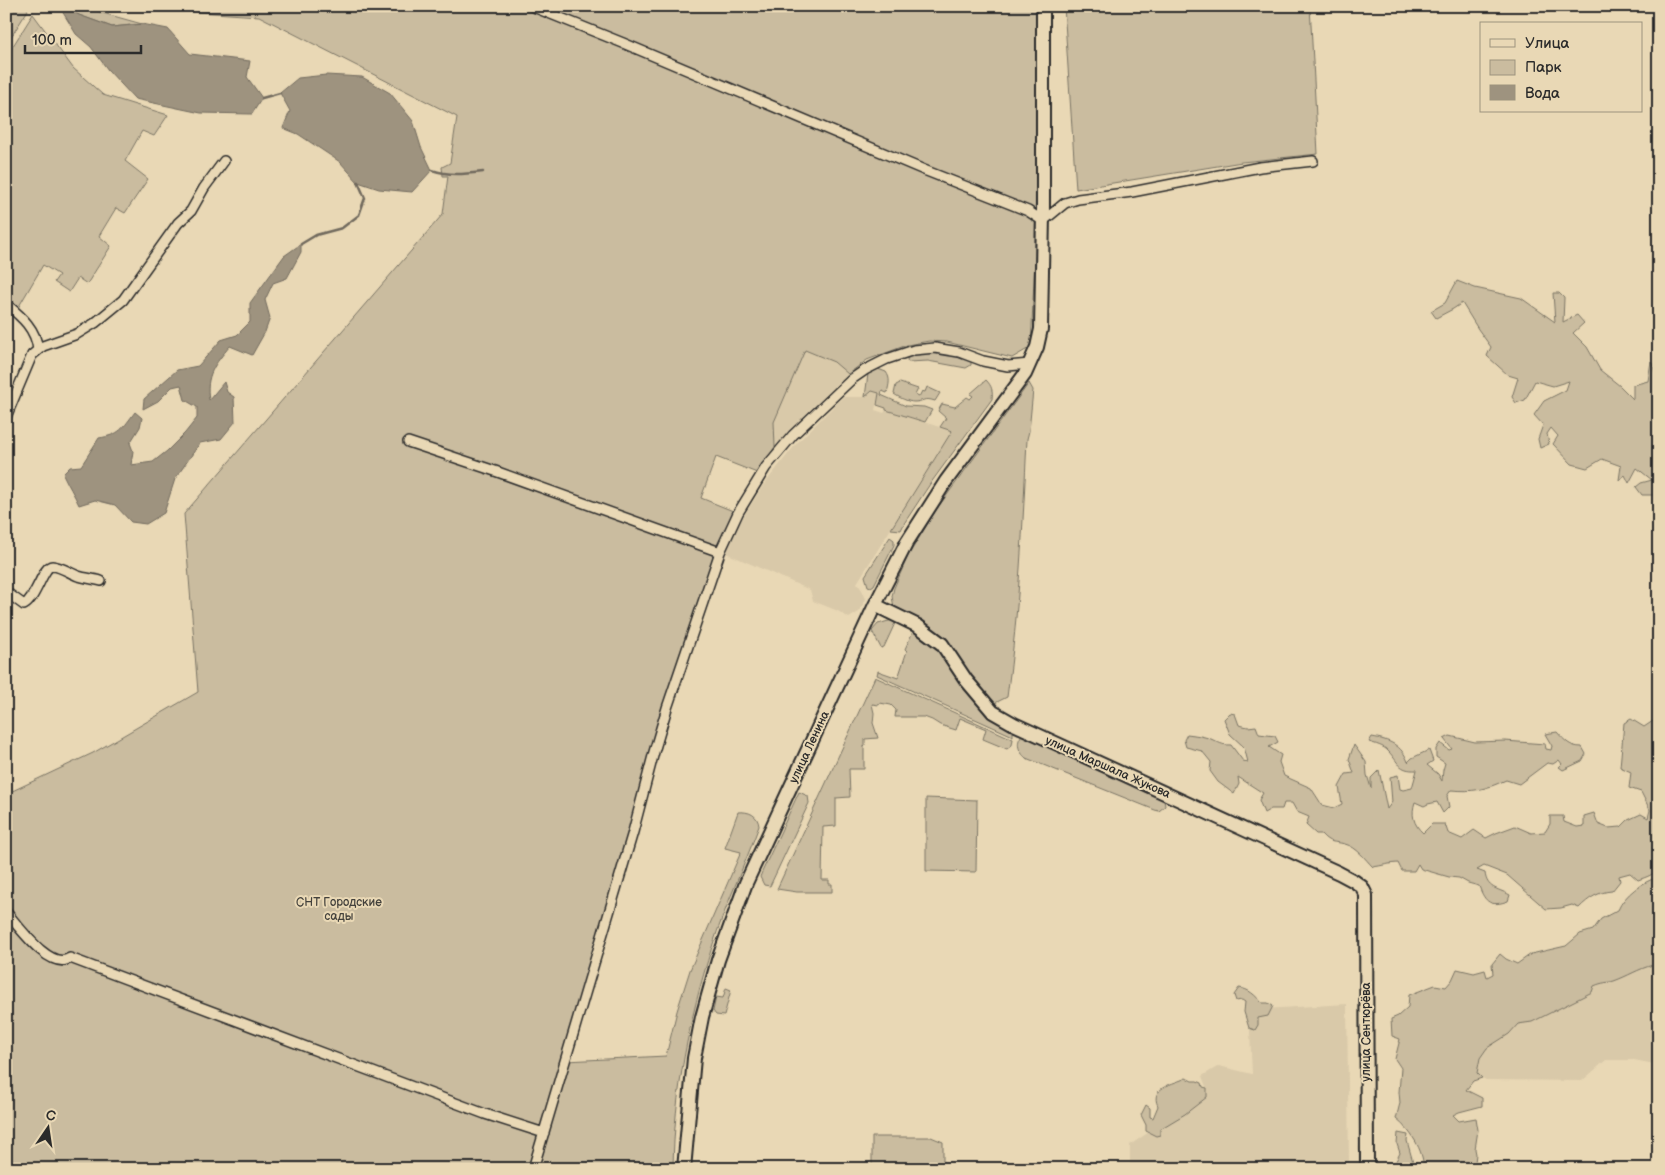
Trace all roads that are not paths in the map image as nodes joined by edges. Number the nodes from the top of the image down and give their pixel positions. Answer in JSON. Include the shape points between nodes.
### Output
{"nodes":[{"id":1,"x":531,"y":6,"type":"edge"},
{"id":2,"x":1043,"y":6,"type":"edge"},
{"id":3,"x":224,"y":161,"type":"dead end"},
{"id":4,"x":1313,"y":161,"type":"dead end"},
{"id":5,"x":1043,"y":221,"type":"junction"},
{"id":6,"x":6,"y":304,"type":"edge"},
{"id":7,"x":38,"y":350,"type":"junction"},
{"id":8,"x":1030,"y":364,"type":"junction"},
{"id":9,"x":6,"y":417,"type":"edge"},
{"id":10,"x":408,"y":442,"type":"dead end"},
{"id":11,"x":720,"y":552,"type":"junction"},
{"id":12,"x":101,"y":581,"type":"dead end"},
{"id":13,"x":6,"y":592,"type":"edge"},
{"id":14,"x":875,"y":605,"type":"junction"},
{"id":15,"x":1366,"y":894,"type":"joint"},
{"id":16,"x":6,"y":912,"type":"edge"},
{"id":17,"x":544,"y":1133,"type":"junction"},
{"id":18,"x":533,"y":1169,"type":"edge"},
{"id":19,"x":684,"y":1169,"type":"edge"},
{"id":20,"x":1367,"y":1169,"type":"edge"}],
"edges":[{"from":1,"to":5,"type":"street","via":[[1028,211]]},
{"from":2,"to":5,"type":"main road","name":"улица Ленина"},
{"from":3,"to":7,"type":"street","via":[[123,300],[77,334]]},
{"from":4,"to":5,"type":"street","via":[[1078,198],[1065,203]]},
{"from":5,"to":8,"type":"main road","name":"улица Ленина","via":[[1040,329]]},
{"from":6,"to":7,"type":"street","via":[[34,332]]},
{"from":7,"to":9,"type":"street","via":[[32,355]]},
{"from":8,"to":11,"type":"street","via":[[1008,366],[934,348],[914,350],[865,370],[810,417],[766,467],[738,513]]},
{"from":8,"to":14,"type":"main road","name":"улица Ленина","via":[[917,524]]},
{"from":10,"to":11,"type":"street"},
{"from":11,"to":17,"type":"street","via":[[656,743]]},
{"from":12,"to":13,"type":"street","via":[[49,566],[36,593],[24,606]]},
{"from":14,"to":15,"type":"main road","name":"улица Маршала Жукова","via":[[918,626],[942,644],[993,712],[1017,726],[1354,880]]},
{"from":14,"to":19,"type":"main road","name":"улица Ленина","via":[[746,883],[718,960],[694,1058]]},
{"from":15,"to":20,"type":"main road","name":"улица Сентюрёва"},
{"from":16,"to":17,"type":"street","via":[[36,948],[60,961],[70,958]]},
{"from":17,"to":18,"type":"street"}]}
